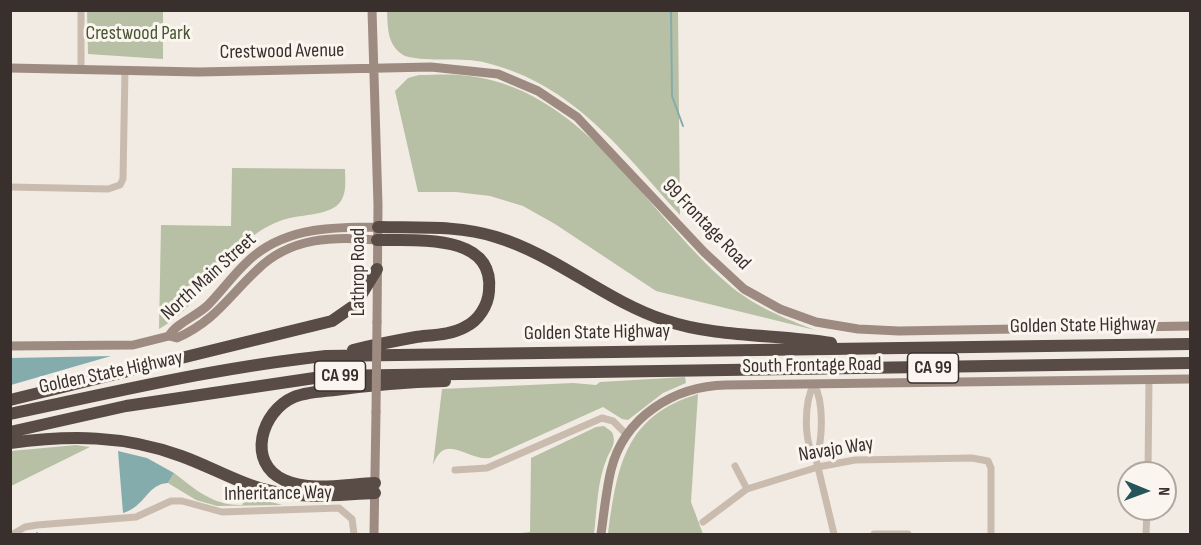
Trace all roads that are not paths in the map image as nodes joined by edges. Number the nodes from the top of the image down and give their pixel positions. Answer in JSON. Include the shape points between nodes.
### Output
{"nodes":[{"id":1,"x":81,"y":10,"type":"edge"},
{"id":2,"x":372,"y":10,"type":"edge"},
{"id":3,"x":10,"y":68,"type":"edge"},
{"id":4,"x":81,"y":68,"type":"junction"},
{"id":5,"x":374,"y":68,"type":"junction"},
{"id":6,"x":125,"y":70,"type":"junction"},
{"id":7,"x":10,"y":187,"type":"edge"},
{"id":8,"x":377,"y":233,"type":"junction"},
{"id":9,"x":377,"y":269,"type":"junction"},
{"id":10,"x":1191,"y":326,"type":"edge"},
{"id":11,"x":1191,"y":344,"type":"edge"},
{"id":12,"x":10,"y":346,"type":"edge"},
{"id":13,"x":865,"y":348,"type":"junction"},
{"id":14,"x":326,"y":356,"type":"junction"},
{"id":15,"x":1191,"y":363,"type":"edge"},
{"id":16,"x":675,"y":372,"type":"junction"},
{"id":17,"x":1191,"y":379,"type":"edge"},
{"id":18,"x":1149,"y":380,"type":"junction"},
{"id":19,"x":814,"y":384,"type":"junction"},
{"id":20,"x":10,"y":400,"type":"edge"},
{"id":21,"x":10,"y":414,"type":"edge"},
{"id":22,"x":10,"y":432,"type":"edge"},
{"id":23,"x":627,"y":435,"type":"junction"},
{"id":24,"x":10,"y":443,"type":"edge"},
{"id":25,"x":1148,"y":461,"type":"edge"},
{"id":26,"x":817,"y":463,"type":"junction"},
{"id":27,"x":735,"y":466,"type":"dead end"},
{"id":28,"x":455,"y":470,"type":"dead end"},
{"id":29,"x":375,"y":488,"type":"junction"},
{"id":30,"x":747,"y":489,"type":"junction"},
{"id":31,"x":703,"y":522,"type":"dead end"},
{"id":32,"x":13,"y":534,"type":"edge"},
{"id":33,"x":354,"y":534,"type":"edge"},
{"id":34,"x":374,"y":534,"type":"edge"},
{"id":35,"x":601,"y":534,"type":"edge"},
{"id":36,"x":834,"y":534,"type":"edge"},
{"id":37,"x":874,"y":534,"type":"edge"},
{"id":38,"x":907,"y":534,"type":"edge"},
{"id":39,"x":991,"y":534,"type":"edge"}],
"edges":[{"from":1,"to":4,"type":"street"},
{"from":2,"to":5,"type":"street","name":"Lathrop Road"},
{"from":3,"to":4,"type":"street","name":"Crestwood Avenue"},
{"from":4,"to":6,"type":"street","name":"Crestwood Avenue"},
{"from":5,"to":6,"type":"street","name":"Crestwood Avenue"},
{"from":5,"to":8,"type":"street","name":"Lathrop Road"},
{"from":5,"to":10,"type":"street","name":"99 Frontage Road","via":[[446,67],[486,72],[548,96],[595,134],[704,252],[744,289],[780,309],[816,322],[858,330],[899,331]]},
{"from":6,"to":7,"type":"street","via":[[120,185],[108,189]]},
{"from":8,"to":9,"type":"street","name":"Lathrop Road"},
{"from":8,"to":12,"type":"street","name":"North Main Street","via":[[320,228],[269,246],[247,262],[207,306],[173,329],[169,336],[133,345]]},
{"from":8,"to":13,"type":"highway","via":[[463,230],[497,237],[662,319],[686,326]]},
{"from":8,"to":14,"type":"highway","via":[[450,243],[475,253],[487,273],[490,289],[486,303],[477,318],[461,329]]},
{"from":9,"to":20,"type":"highway","via":[[355,305],[332,321]]},
{"from":9,"to":29,"type":"street","name":"Lathrop Road","bridge":true},
{"from":11,"to":13,"type":"highway","name":"Golden State Highway","number":"CA 99"},
{"from":13,"to":14,"type":"highway","name":"Golden State Highway","number":"CA 99"},
{"from":14,"to":21,"type":"highway","name":"Golden State Highway","number":"CA 99","via":[[217,370]]},
{"from":15,"to":16,"type":"highway","name":"Golden State Highway","number":"CA 99"},
{"from":16,"to":22,"type":"highway","name":"Golden State Highway","number":"CA 99","via":[[328,376],[126,406]]},
{"from":16,"to":29,"type":"highway","via":[[396,383],[338,389],[296,396],[278,406],[264,424],[263,453],[272,472],[284,480],[303,485]]},
{"from":17,"to":18,"type":"street","name":"South Frontage Road"},
{"from":18,"to":19,"type":"street","name":"South Frontage Road"},
{"from":18,"to":25,"type":"street"},
{"from":19,"to":23,"type":"street","name":"South Frontage Road","via":[[689,389],[666,399]]},
{"from":19,"to":26,"type":"street","via":[[819,394]]},
{"from":19,"to":26,"type":"street","via":[[808,394],[808,434],[810,451]]},
{"from":23,"to":28,"type":"street","via":[[613,421],[602,418],[487,468]]},
{"from":23,"to":35,"type":"street","name":"South Frontage Road","via":[[611,468]]},
{"from":24,"to":29,"type":"highway","via":[[72,437],[116,439],[179,455],[272,492],[302,495]]},
{"from":26,"to":30,"type":"street","name":"Navajo Way"},
{"from":26,"to":36,"type":"street"},
{"from":26,"to":39,"type":"street","name":"Navajo Way","via":[[955,457],[988,461],[992,471]]},
{"from":27,"to":30,"type":"street"},
{"from":29,"to":34,"type":"street","name":"Lathrop Road"},
{"from":30,"to":31,"type":"street","name":"Navajo Way"},
{"from":32,"to":33,"type":"street","name":"Inheritance Way","via":[[37,525],[136,517],[171,501],[222,512],[339,508],[352,519]]},
{"from":37,"to":38,"type":"street"}]}
